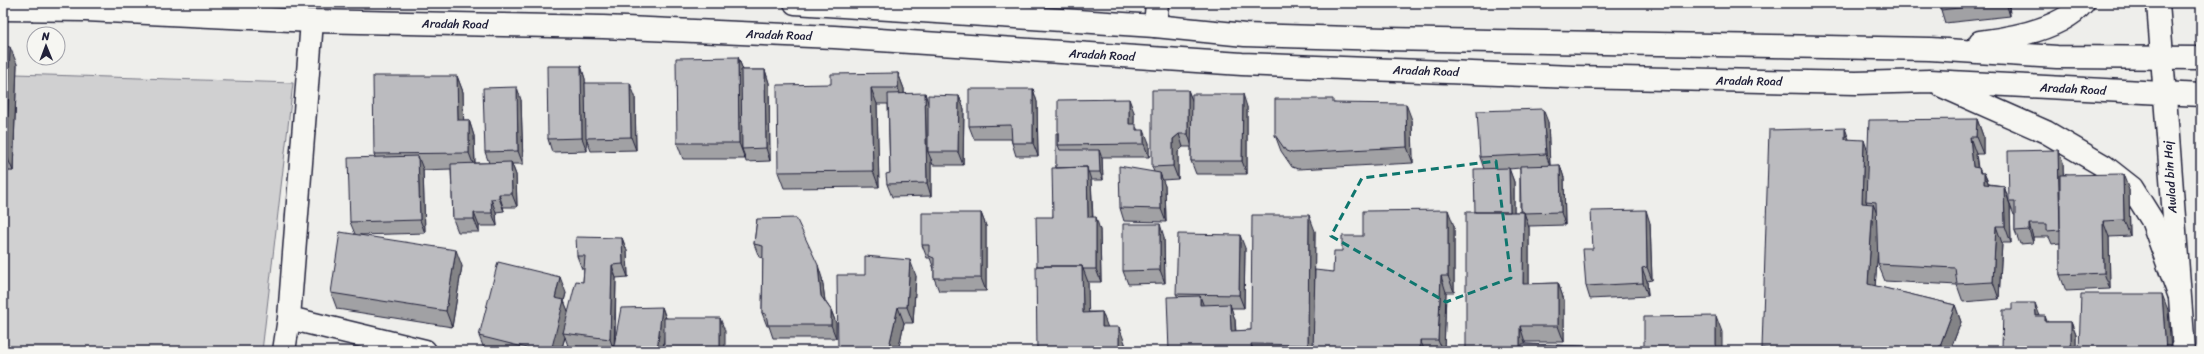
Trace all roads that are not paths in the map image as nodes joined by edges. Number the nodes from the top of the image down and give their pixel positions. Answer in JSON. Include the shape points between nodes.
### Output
{"nodes":[{"id":1,"x":795,"y":3,"type":"edge"},
{"id":2,"x":1157,"y":3,"type":"edge"},
{"id":3,"x":2083,"y":3,"type":"edge"},
{"id":4,"x":2158,"y":3,"type":"edge"},
{"id":5,"x":3,"y":9,"type":"edge"},
{"id":6,"x":312,"y":21,"type":"junction"},
{"id":7,"x":1155,"y":26,"type":"junction"},
{"id":8,"x":1930,"y":49,"type":"junction"},
{"id":9,"x":2162,"y":57,"type":"junction"},
{"id":10,"x":2201,"y":58,"type":"edge"},
{"id":11,"x":1930,"y":81,"type":"junction"},
{"id":12,"x":2164,"y":93,"type":"junction"},
{"id":13,"x":2201,"y":95,"type":"edge"},
{"id":14,"x":2179,"y":294,"type":"junction"},
{"id":15,"x":289,"y":318,"type":"junction"},
{"id":16,"x":284,"y":351,"type":"edge"},
{"id":17,"x":425,"y":351,"type":"edge"},
{"id":18,"x":2184,"y":351,"type":"edge"}],
"edges":[{"from":1,"to":7,"type":"main road"},
{"from":2,"to":7,"type":"main road"},
{"from":3,"to":8,"type":"main road","via":[[2078,9],[2042,29],[2010,38]]},
{"from":4,"to":9,"type":"main road","name":"Awlad bin Haj"},
{"from":5,"to":6,"type":"main road","name":"Aradah Road"},
{"from":6,"to":11,"type":"main road","name":"Aradah Road","via":[[603,27],[826,37],[1242,64],[1856,83]]},
{"from":6,"to":15,"type":"main road"},
{"from":7,"to":8,"type":"main road","via":[[1245,35]]},
{"from":8,"to":9,"type":"main road","via":[[2057,57]]},
{"from":9,"to":10,"type":"main road"},
{"from":9,"to":12,"type":"main road","name":"Awlad bin Haj"},
{"from":11,"to":12,"type":"main road","name":"Aradah Road"},
{"from":11,"to":14,"type":"main road","via":[[2046,132],[2104,166],[2132,188],[2152,220]]},
{"from":12,"to":13,"type":"main road","name":"Aradah Road"},
{"from":12,"to":14,"type":"main road","name":"Awlad bin Haj"},
{"from":14,"to":18,"type":"main road","name":"Awlad bin Haj"},
{"from":15,"to":16,"type":"main road"},
{"from":15,"to":17,"type":"main road"}]}
